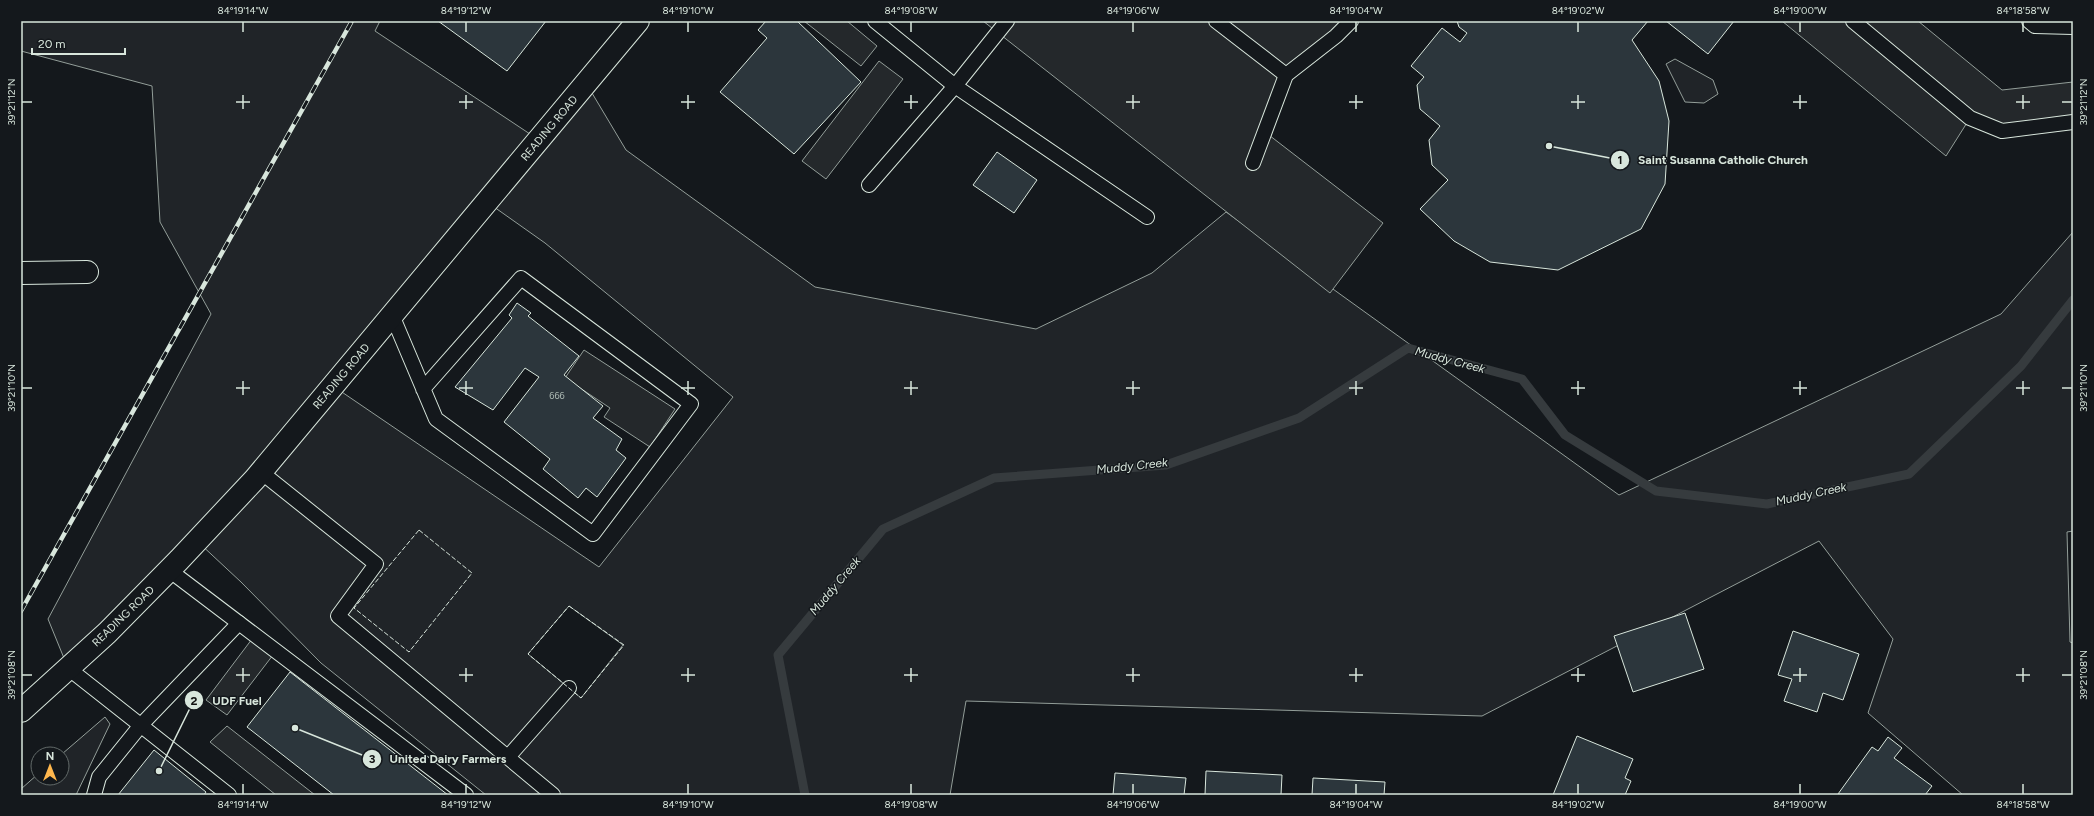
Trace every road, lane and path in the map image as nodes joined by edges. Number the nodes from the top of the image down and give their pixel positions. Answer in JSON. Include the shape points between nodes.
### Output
{"nodes":[{"id":1,"x":638,"y":21,"type":"edge"},
{"id":2,"x":875,"y":21,"type":"edge"},
{"id":3,"x":1007,"y":21,"type":"edge"},
{"id":4,"x":1216,"y":21,"type":"edge"},
{"id":5,"x":1351,"y":21,"type":"edge"},
{"id":6,"x":1853,"y":21,"type":"edge"},
{"id":7,"x":2029,"y":21,"type":"edge"},
{"id":8,"x":2073,"y":27,"type":"edge"},
{"id":9,"x":1286,"y":74,"type":"junction"},
{"id":10,"x":955,"y":86,"type":"junction"},
{"id":11,"x":2073,"y":122,"type":"edge"},
{"id":12,"x":1252,"y":163,"type":"dead end"},
{"id":13,"x":869,"y":185,"type":"dead end"},
{"id":14,"x":1147,"y":217,"type":"dead end"},
{"id":15,"x":87,"y":272,"type":"dead end"},
{"id":16,"x":21,"y":273,"type":"edge"},
{"id":17,"x":392,"y":315,"type":"junction"},
{"id":18,"x":423,"y":389,"type":"junction"},
{"id":19,"x":261,"y":472,"type":"junction"},
{"id":20,"x":170,"y":570,"type":"junction"},
{"id":21,"x":239,"y":623,"type":"junction"},
{"id":22,"x":68,"y":668,"type":"junction"},
{"id":23,"x":569,"y":688,"type":"dead end"},
{"id":24,"x":21,"y":711,"type":"edge"},
{"id":25,"x":141,"y":725,"type":"junction"},
{"id":26,"x":508,"y":757,"type":"junction"},
{"id":27,"x":224,"y":793,"type":"edge"},
{"id":28,"x":94,"y":795,"type":"edge"},
{"id":29,"x":466,"y":795,"type":"edge"},
{"id":30,"x":553,"y":795,"type":"edge"}],
"edges":[{"from":1,"to":17,"type":"main road","name":"READING ROAD"},
{"from":2,"to":10,"type":"lane"},
{"from":3,"to":10,"type":"lane"},
{"from":4,"to":9,"type":"lane"},
{"from":5,"to":9,"type":"lane","via":[[1336,36]]},
{"from":6,"to":11,"type":"lane","via":[[1970,118],[2002,131]]},
{"from":7,"to":8,"type":"lane","via":[[2034,26]]},
{"from":9,"to":12,"type":"lane"},
{"from":10,"to":13,"type":"lane"},
{"from":10,"to":14,"type":"lane"},
{"from":15,"to":16,"type":"main road"},
{"from":17,"to":18,"type":"lane"},
{"from":17,"to":19,"type":"main road","name":"READING ROAD"},
{"from":18,"to":18,"type":"lane","via":[[436,418],[593,534],[691,404],[521,278]]},
{"from":19,"to":20,"type":"main road","name":"READING ROAD"},
{"from":19,"to":26,"type":"lane","via":[[376,564],[338,616]]},
{"from":20,"to":21,"type":"lane"},
{"from":20,"to":22,"type":"main road","name":"READING ROAD"},
{"from":21,"to":25,"type":"lane"},
{"from":21,"to":29,"type":"lane"},
{"from":22,"to":24,"type":"main road","name":"READING ROAD"},
{"from":22,"to":25,"type":"lane"},
{"from":23,"to":26,"type":"lane"},
{"from":25,"to":27,"type":"lane"},
{"from":25,"to":28,"type":"lane","via":[[99,777]]},
{"from":26,"to":30,"type":"lane"}]}
